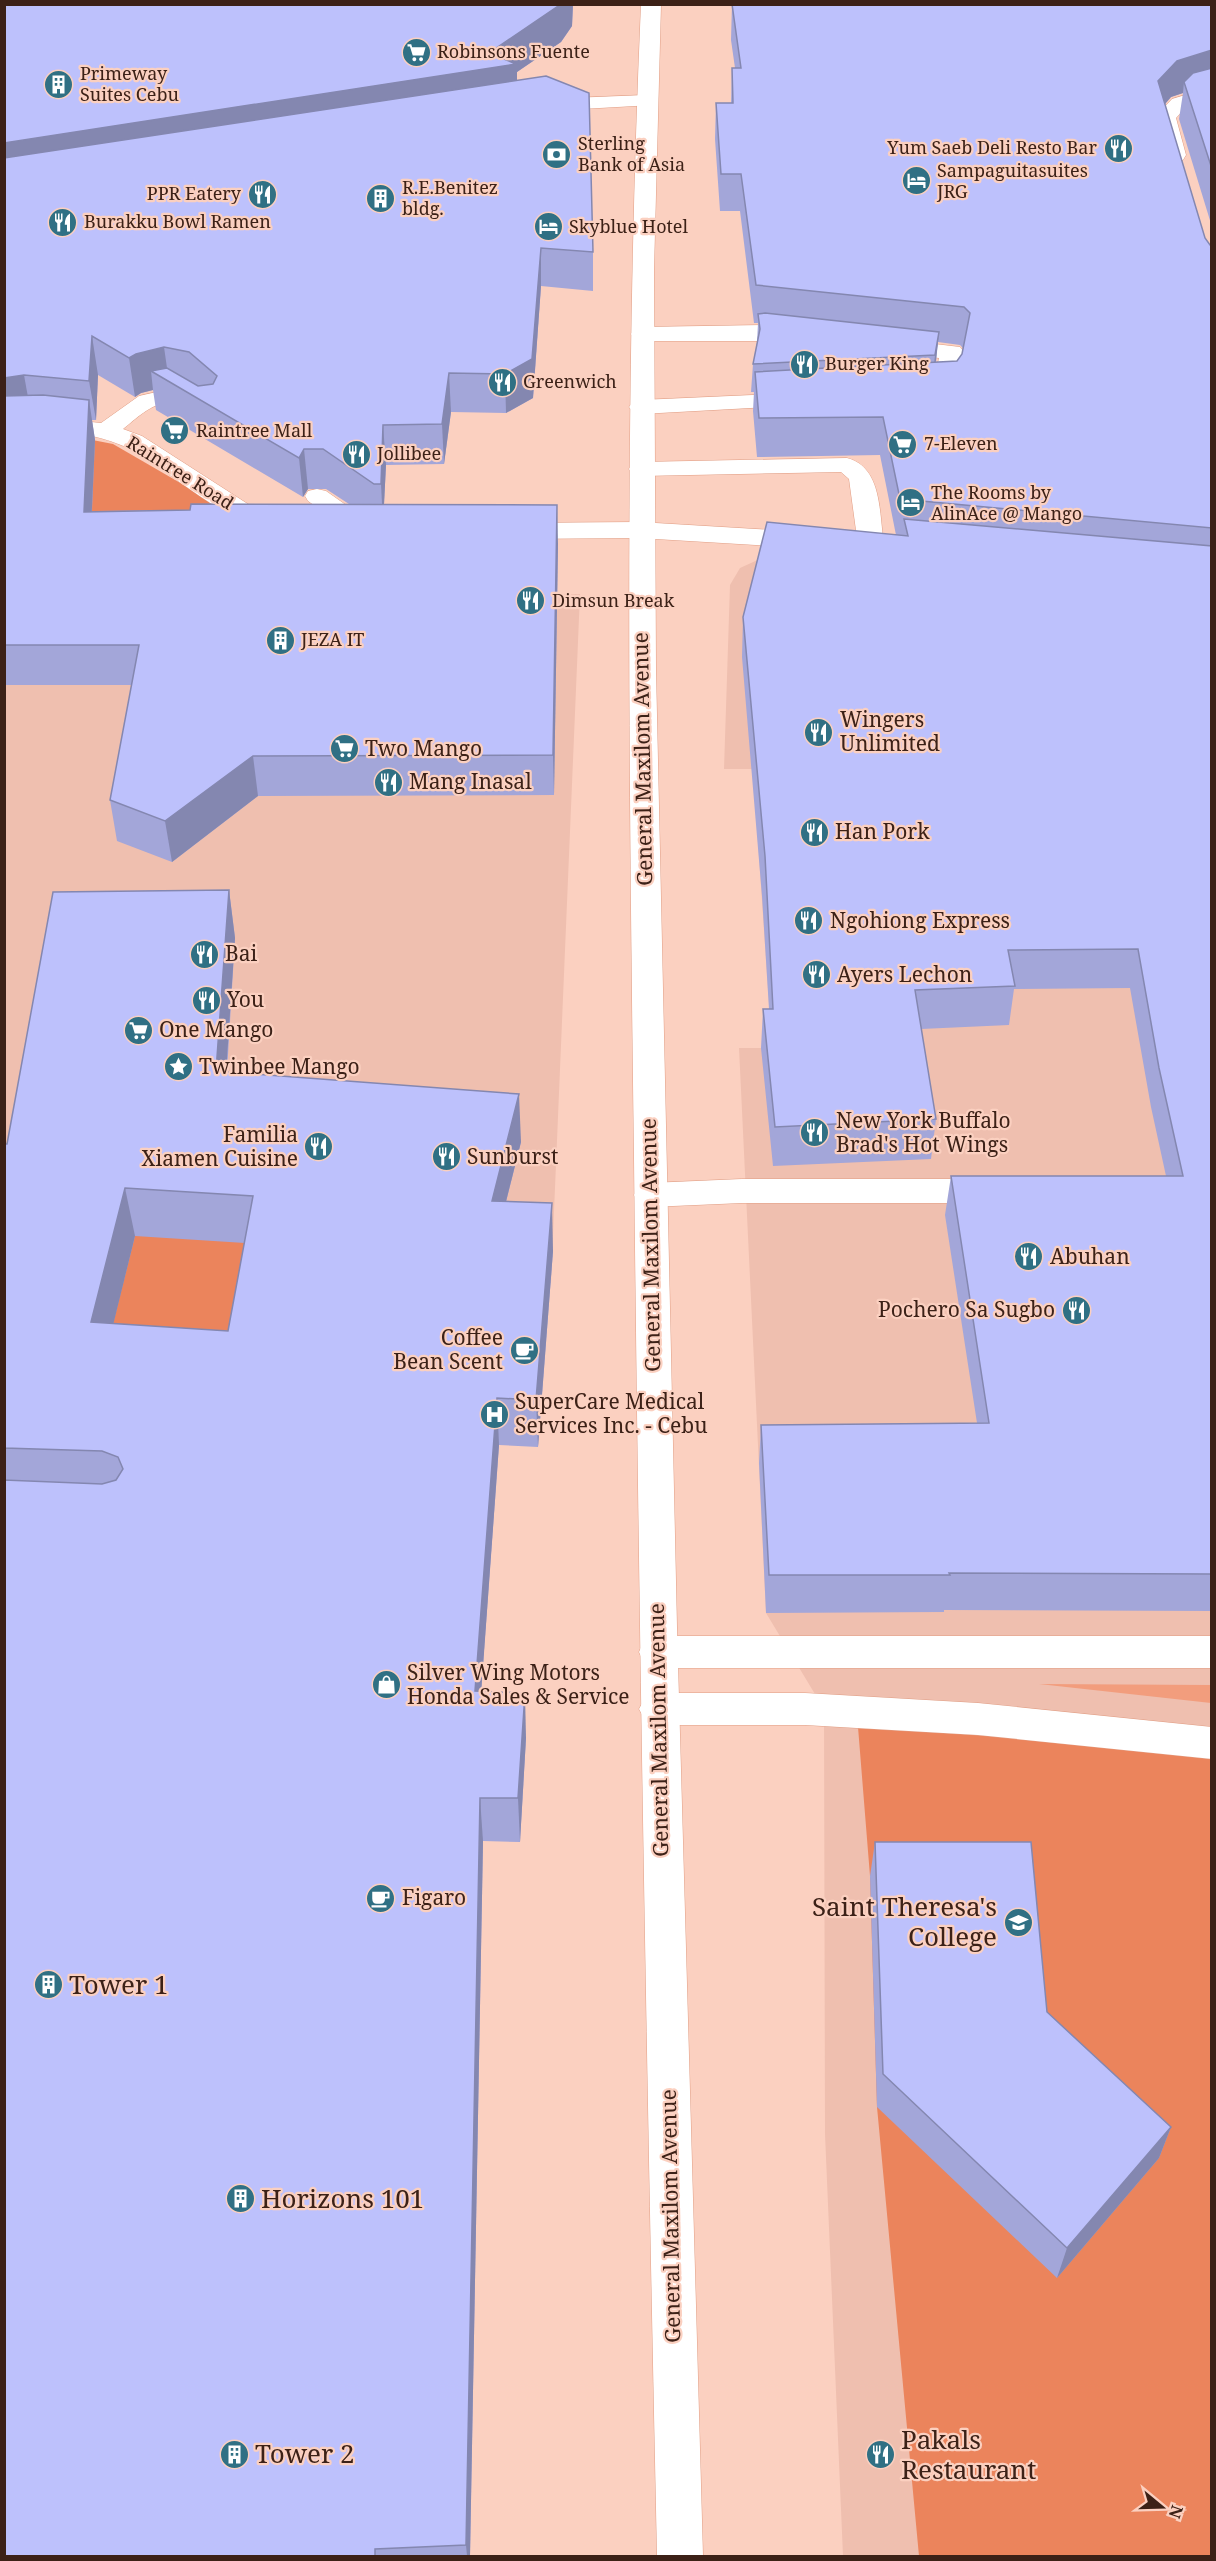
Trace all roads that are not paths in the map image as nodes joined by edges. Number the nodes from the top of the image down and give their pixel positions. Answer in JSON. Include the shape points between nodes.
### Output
{"nodes":[{"id":1,"x":651,"y":4,"type":"edge"},
{"id":2,"x":1212,"y":93,"type":"edge"},
{"id":3,"x":646,"y":102,"type":"junction"},
{"id":4,"x":528,"y":107,"type":"edge"},
{"id":5,"x":1180,"y":174,"type":"edge"},
{"id":6,"x":643,"y":334,"type":"junction"},
{"id":7,"x":830,"y":339,"type":"edge"},
{"id":8,"x":874,"y":344,"type":"edge"},
{"id":9,"x":910,"y":394,"type":"edge"},
{"id":10,"x":805,"y":405,"type":"edge"},
{"id":11,"x":641,"y":407,"type":"junction"},
{"id":12,"x":208,"y":417,"type":"edge"},
{"id":13,"x":4,"y":426,"type":"edge"},
{"id":14,"x":106,"y":431,"type":"junction"},
{"id":15,"x":641,"y":469,"type":"junction"},
{"id":16,"x":317,"y":496,"type":"dead end"},
{"id":17,"x":296,"y":530,"type":"edge"},
{"id":18,"x":639,"y":530,"type":"junction"},
{"id":19,"x":490,"y":531,"type":"edge"},
{"id":20,"x":324,"y":534,"type":"edge"},
{"id":21,"x":1021,"y":1191,"type":"edge"},
{"id":22,"x":650,"y":1195,"type":"junction"},
{"id":23,"x":657,"y":1652,"type":"junction"},
{"id":24,"x":1212,"y":1652,"type":"edge"},
{"id":25,"x":658,"y":1709,"type":"junction"},
{"id":26,"x":1212,"y":1743,"type":"edge"},
{"id":27,"x":680,"y":2556,"type":"edge"}],
"edges":[{"from":1,"to":3,"type":"main road","name":"General Maxilom Avenue"},
{"from":2,"to":5,"type":"main road","via":[[1179,103],[1165,117]]},
{"from":3,"to":4,"type":"main road"},
{"from":3,"to":6,"type":"main road","name":"General Maxilom Avenue"},
{"from":6,"to":7,"type":"main road","via":[[764,332]]},
{"from":6,"to":11,"type":"main road","name":"General Maxilom Avenue"},
{"from":8,"to":9,"type":"main road","via":[[952,352],[944,392]]},
{"from":10,"to":11,"type":"main road"},
{"from":11,"to":15,"type":"main road","name":"General Maxilom Avenue"},
{"from":12,"to":14,"type":"main road","via":[[182,397],[165,395],[148,399]]},
{"from":13,"to":14,"type":"main road","name":"Raintree Road","via":[[32,423]]},
{"from":14,"to":17,"type":"main road","name":"Raintree Road","via":[[133,441],[256,520]]},
{"from":15,"to":18,"type":"main road","name":"General Maxilom Avenue"},
{"from":15,"to":18,"type":"main road","via":[[807,461],[847,465],[861,476],[862,545]]},
{"from":16,"to":20,"type":"main road","via":[[377,534]]},
{"from":18,"to":19,"type":"main road"},
{"from":18,"to":22,"type":"main road","name":"General Maxilom Avenue"},
{"from":21,"to":22,"type":"main road"},
{"from":22,"to":23,"type":"main road","name":"General Maxilom Avenue"},
{"from":23,"to":24,"type":"main road"},
{"from":23,"to":25,"type":"main road","name":"General Maxilom Avenue"},
{"from":25,"to":26,"type":"main road","via":[[805,1708],[978,1719]]},
{"from":25,"to":27,"type":"main road","name":"General Maxilom Avenue"}]}
